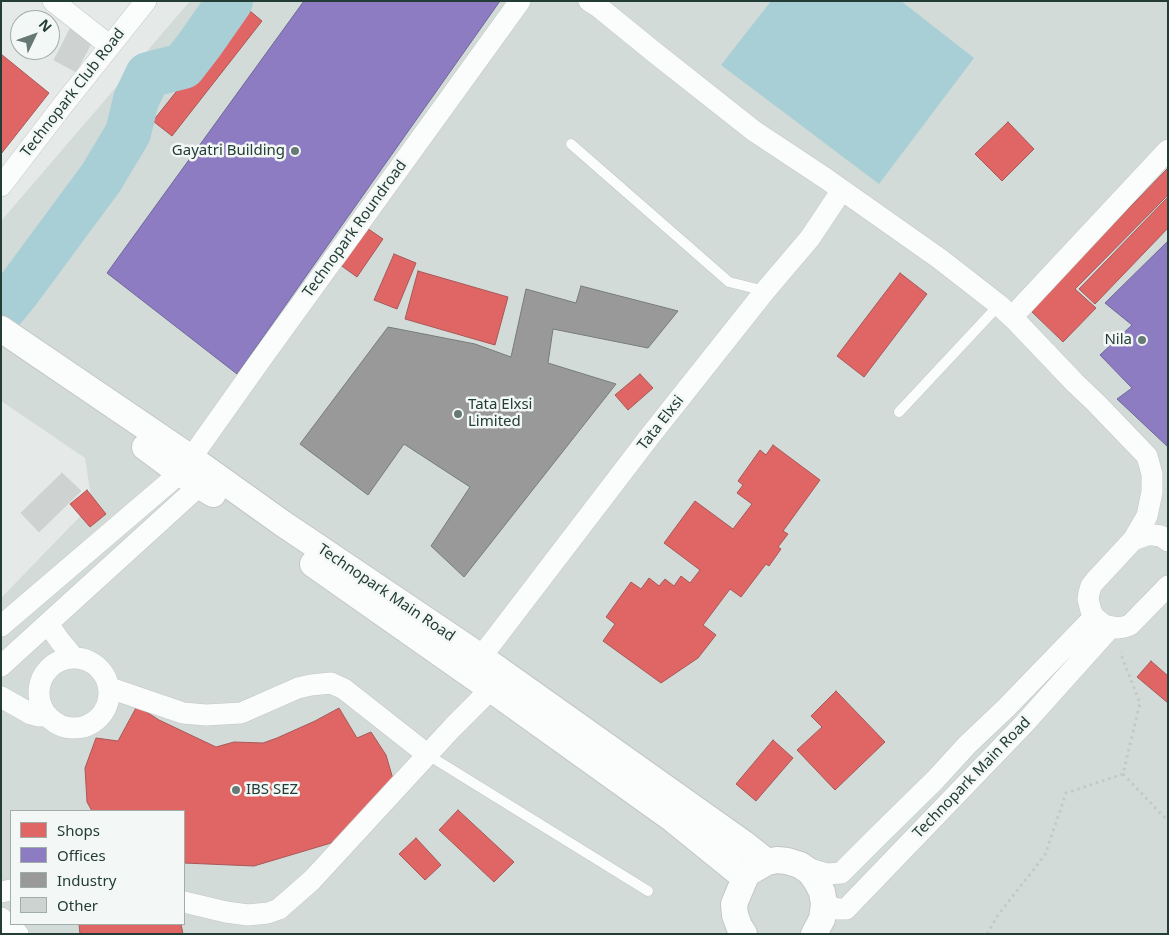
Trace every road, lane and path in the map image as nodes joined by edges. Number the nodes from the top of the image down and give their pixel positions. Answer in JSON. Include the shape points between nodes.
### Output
{"nodes":[{"id":1,"x":53,"y":1,"type":"edge"},
{"id":2,"x":146,"y":1,"type":"edge"},
{"id":3,"x":520,"y":1,"type":"edge"},
{"id":4,"x":589,"y":1,"type":"edge"},
{"id":5,"x":110,"y":46,"type":"junction"},
{"id":6,"x":571,"y":144,"type":"dead end"},
{"id":7,"x":1168,"y":150,"type":"edge"},
{"id":8,"x":1,"y":186,"type":"edge"},
{"id":9,"x":842,"y":190,"type":"junction"},
{"id":10,"x":765,"y":291,"type":"junction"},
{"id":11,"x":1005,"y":311,"type":"junction"},
{"id":12,"x":10,"y":343,"type":"edge"},
{"id":13,"x":899,"y":412,"type":"dead end"},
{"id":14,"x":195,"y":472,"type":"junction"},
{"id":15,"x":1134,"y":540,"type":"junction"},
{"id":16,"x":1168,"y":541,"type":"edge"},
{"id":17,"x":1168,"y":586,"type":"edge"},
{"id":18,"x":1102,"y":622,"type":"junction"},
{"id":19,"x":48,"y":624,"type":"junction"},
{"id":20,"x":1,"y":626,"type":"edge"},
{"id":21,"x":6,"y":656,"type":"edge"},
{"id":22,"x":74,"y":658,"type":"junction"},
{"id":23,"x":481,"y":658,"type":"junction"},
{"id":24,"x":110,"y":688,"type":"junction"},
{"id":25,"x":490,"y":689,"type":"junction"},
{"id":26,"x":1,"y":696,"type":"edge"},
{"id":27,"x":48,"y":716,"type":"junction"},
{"id":28,"x":428,"y":755,"type":"junction"},
{"id":29,"x":1123,"y":774,"type":"junction"},
{"id":30,"x":1168,"y":821,"type":"edge"},
{"id":31,"x":767,"y":862,"type":"junction"},
{"id":32,"x":800,"y":866,"type":"junction"},
{"id":33,"x":745,"y":878,"type":"junction"},
{"id":34,"x":648,"y":891,"type":"dead end"},
{"id":35,"x":185,"y":902,"type":"edge"},
{"id":36,"x":824,"y":904,"type":"junction"},
{"id":37,"x":1,"y":918,"type":"edge"},
{"id":38,"x":737,"y":927,"type":"edge"},
{"id":39,"x":18,"y":934,"type":"edge"},
{"id":40,"x":814,"y":934,"type":"edge"},
{"id":41,"x":987,"y":934,"type":"edge"}],
"edges":[{"from":1,"to":5,"type":"street"},
{"from":2,"to":5,"type":"street","name":"Technopark Club Road"},
{"from":3,"to":14,"type":"street","name":"Technopark Roundroad","via":[[257,365]]},
{"from":4,"to":9,"type":"street","via":[[754,130]]},
{"from":5,"to":8,"type":"street","name":"Technopark Club Road"},
{"from":6,"to":10,"type":"lane","via":[[729,282]]},
{"from":7,"to":11,"type":"street"},
{"from":9,"to":10,"type":"street","name":"Tata Elxsi","via":[[810,238]]},
{"from":9,"to":11,"type":"street","via":[[940,259]]},
{"from":10,"to":23,"type":"street","name":"Tata Elxsi"},
{"from":11,"to":13,"type":"lane"},
{"from":11,"to":15,"type":"street","via":[[1147,456],[1152,492],[1146,516]]},
{"from":12,"to":14,"type":"street","name":"Technopark Main Road"},
{"from":14,"to":19,"type":"street"},
{"from":14,"to":20,"type":"street"},
{"from":14,"to":23,"type":"street","name":"Technopark Main Road","via":[[275,518]]},
{"from":14,"to":25,"type":"street"},
{"from":15,"to":16,"type":"street","via":[[1154,535]]},
{"from":15,"to":18,"type":"street","via":[[1091,586],[1089,605]]},
{"from":17,"to":18,"type":"street","via":[[1130,625],[1117,628]]},
{"from":18,"to":29,"type":"path","via":[[1140,703]]},
{"from":18,"to":32,"type":"street","via":[[967,745],[841,873],[827,874]]},
{"from":18,"to":36,"type":"street","name":"Technopark Main Road","via":[[1024,724],[846,909]]},
{"from":19,"to":21,"type":"street"},
{"from":19,"to":22,"type":"street"},
{"from":22,"to":24,"type":"street","via":[[91,662],[100,669]]},
{"from":22,"to":27,"type":"street","via":[[58,662],[42,678],[38,699]]},
{"from":23,"to":31,"type":"street","name":"Technopark Main Road"},
{"from":24,"to":27,"type":"street","via":[[104,712],[86,727],[62,727]]},
{"from":24,"to":28,"type":"street","via":[[183,713],[206,715],[241,713],[298,688],[331,683]]},
{"from":25,"to":28,"type":"street"},
{"from":25,"to":33,"type":"street","via":[[671,818]]},
{"from":26,"to":27,"type":"street","via":[[31,714]]},
{"from":28,"to":34,"type":"lane"},
{"from":28,"to":35,"type":"street","via":[[312,880],[279,909],[248,915]]},
{"from":29,"to":30,"type":"path"},
{"from":29,"to":41,"type":"path","via":[[1066,794],[1045,855]]},
{"from":31,"to":32,"type":"street","via":[[787,861]]},
{"from":31,"to":33,"type":"street"},
{"from":32,"to":36,"type":"street","via":[[817,882]]},
{"from":33,"to":38,"type":"street","via":[[734,904]]},
{"from":36,"to":40,"type":"street","via":[[822,919]]},
{"from":37,"to":39,"type":"street"}]}
